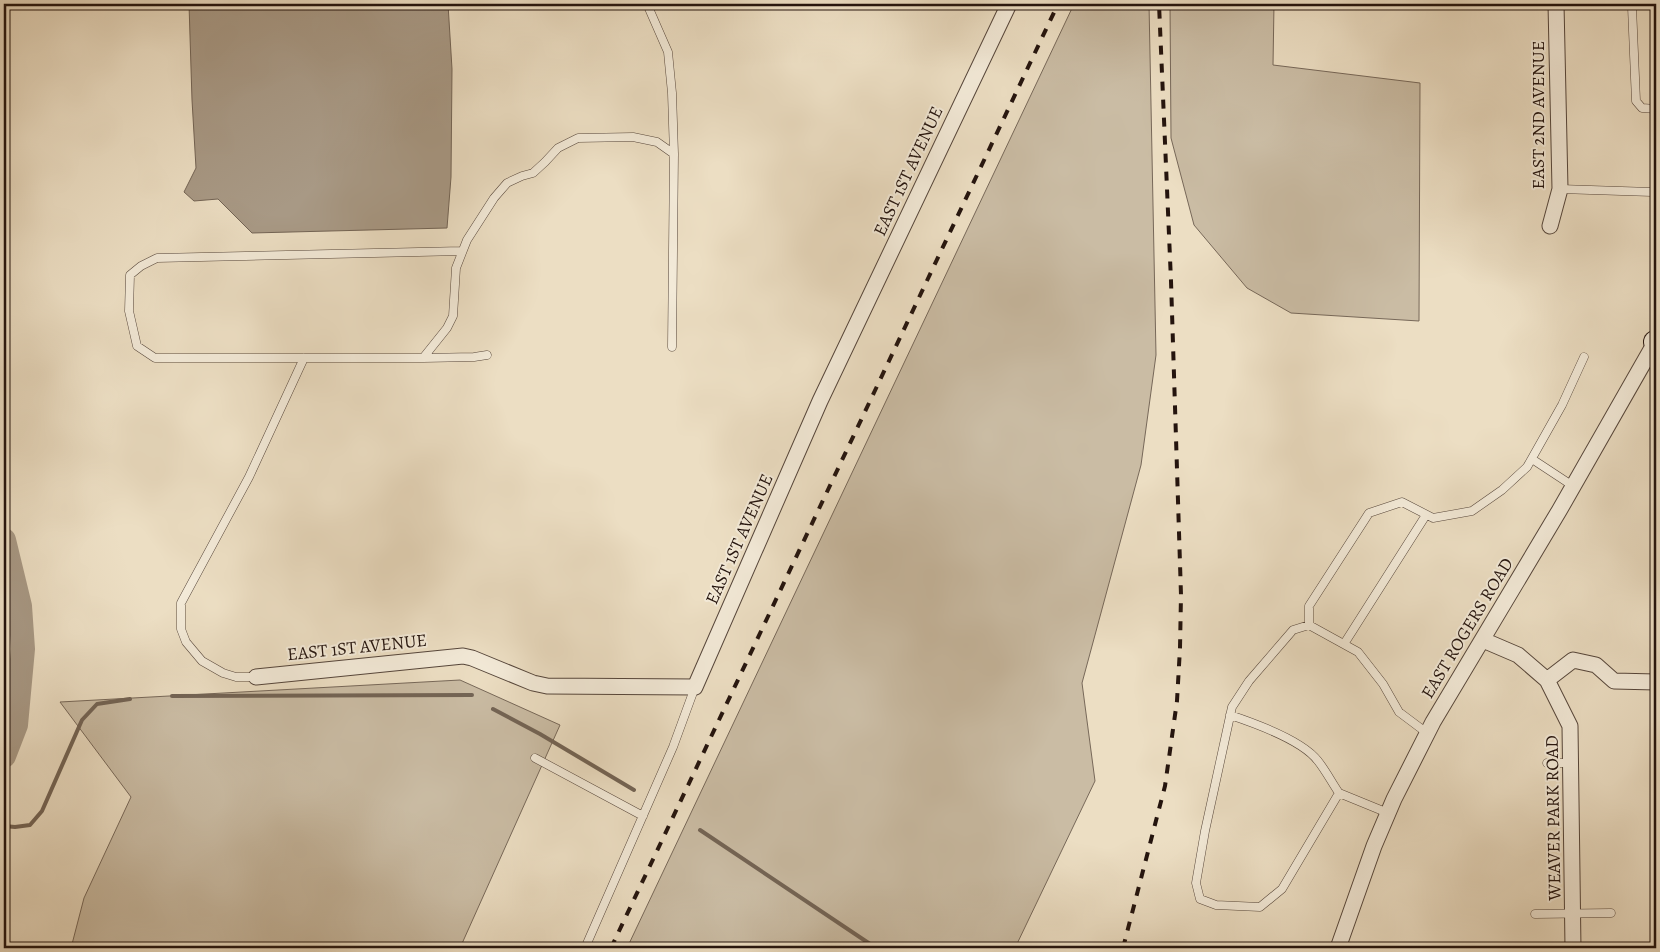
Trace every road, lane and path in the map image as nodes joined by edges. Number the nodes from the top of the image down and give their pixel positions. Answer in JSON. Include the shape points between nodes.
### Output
{"nodes":[{"id":1,"x":647,"y":4,"type":"edge"},
{"id":2,"x":1009,"y":4,"type":"edge"},
{"id":3,"x":1556,"y":4,"type":"edge"},
{"id":4,"x":1633,"y":4,"type":"edge"},
{"id":5,"x":1656,"y":109,"type":"edge"},
{"id":6,"x":674,"y":154,"type":"junction"},
{"id":7,"x":1560,"y":188,"type":"junction"},
{"id":8,"x":1656,"y":190,"type":"edge"},
{"id":9,"x":1550,"y":226,"type":"dead end"},
{"id":10,"x":462,"y":251,"type":"junction"},
{"id":11,"x":1656,"y":342,"type":"edge"},
{"id":12,"x":672,"y":347,"type":"dead end"},
{"id":13,"x":487,"y":354,"type":"dead end"},
{"id":14,"x":1584,"y":356,"type":"dead end"},
{"id":15,"x":304,"y":358,"type":"junction"},
{"id":16,"x":423,"y":358,"type":"junction"},
{"id":17,"x":1532,"y":459,"type":"junction"},
{"id":18,"x":1573,"y":486,"type":"junction"},
{"id":19,"x":1426,"y":515,"type":"junction"},
{"id":20,"x":1309,"y":625,"type":"junction"},
{"id":21,"x":1483,"y":640,"type":"junction"},
{"id":22,"x":1344,"y":644,"type":"junction"},
{"id":23,"x":256,"y":676,"type":"joint"},
{"id":24,"x":1547,"y":680,"type":"junction"},
{"id":25,"x":1656,"y":682,"type":"edge"},
{"id":26,"x":695,"y":687,"type":"junction"},
{"id":27,"x":1230,"y":715,"type":"junction"},
{"id":28,"x":1427,"y":733,"type":"junction"},
{"id":29,"x":535,"y":758,"type":"dead end"},
{"id":30,"x":1547,"y":763,"type":"dead end"},
{"id":31,"x":1571,"y":763,"type":"junction"},
{"id":32,"x":1339,"y":793,"type":"junction"},
{"id":33,"x":1388,"y":813,"type":"junction"},
{"id":34,"x":643,"y":816,"type":"junction"},
{"id":35,"x":1611,"y":913,"type":"dead end"},
{"id":36,"x":1535,"y":914,"type":"dead end"},
{"id":37,"x":1573,"y":914,"type":"junction"},
{"id":38,"x":585,"y":948,"type":"edge"},
{"id":39,"x":1338,"y":948,"type":"edge"},
{"id":40,"x":1574,"y":948,"type":"edge"}],
"edges":[{"from":1,"to":6,"type":"lane","via":[[668,52]]},
{"from":2,"to":26,"type":"street","name":"EAST 1ST AVENUE","via":[[820,401]]},
{"from":3,"to":7,"type":"street","name":"EAST 2ND AVENUE"},
{"from":4,"to":5,"type":"lane","via":[[1636,101],[1642,108]]},
{"from":6,"to":10,"type":"lane","via":[[657,142],[633,137],[578,138],[558,148],[533,172],[507,183],[494,198]]},
{"from":6,"to":12,"type":"lane"},
{"from":7,"to":8,"type":"lane"},
{"from":7,"to":9,"type":"street","name":"EAST 2ND AVENUE"},
{"from":10,"to":15,"type":"lane","via":[[157,258],[130,275],[129,311],[137,346],[155,358]]},
{"from":10,"to":16,"type":"lane","via":[[456,268],[453,316],[448,328]]},
{"from":11,"to":18,"type":"street","name":"EAST ROGERS ROAD"},
{"from":13,"to":16,"type":"lane"},
{"from":14,"to":17,"type":"lane"},
{"from":15,"to":16,"type":"lane"},
{"from":15,"to":23,"type":"lane","via":[[249,477],[180,603],[181,629],[186,642],[202,661],[236,677]]},
{"from":17,"to":18,"type":"lane"},
{"from":17,"to":19,"type":"lane","via":[[1502,490],[1472,511],[1433,518]]},
{"from":18,"to":21,"type":"street","name":"EAST ROGERS ROAD"},
{"from":19,"to":20,"type":"lane","via":[[1402,502],[1369,513],[1309,606]]},
{"from":19,"to":22,"type":"lane"},
{"from":20,"to":22,"type":"lane"},
{"from":20,"to":27,"type":"lane","via":[[1293,630],[1249,681]]},
{"from":21,"to":24,"type":"street","name":"WEAVER PARK ROAD","via":[[1518,655]]},
{"from":21,"to":28,"type":"street","name":"EAST ROGERS ROAD"},
{"from":22,"to":28,"type":"lane","via":[[1358,652],[1383,684],[1399,712]]},
{"from":23,"to":26,"type":"street","name":"EAST 1ST AVENUE","via":[[463,656],[547,686]]},
{"from":24,"to":25,"type":"street","via":[[1573,660],[1596,665],[1614,681]]},
{"from":24,"to":31,"type":"street","name":"WEAVER PARK ROAD","via":[[1570,726]]},
{"from":26,"to":34,"type":"lane"},
{"from":27,"to":32,"type":"lane","via":[[1301,746],[1317,760]]},
{"from":27,"to":32,"type":"lane","via":[[1196,883],[1200,899],[1216,905],[1260,907],[1282,889]]},
{"from":28,"to":33,"type":"street","name":"EAST ROGERS ROAD"},
{"from":29,"to":34,"type":"lane"},
{"from":30,"to":31,"type":"lane"},
{"from":31,"to":37,"type":"street","name":"WEAVER PARK ROAD"},
{"from":32,"to":33,"type":"lane"},
{"from":33,"to":39,"type":"street","name":"EAST ROGERS ROAD"},
{"from":34,"to":38,"type":"lane"},
{"from":35,"to":37,"type":"lane"},
{"from":36,"to":37,"type":"lane"},
{"from":37,"to":40,"type":"street","name":"WEAVER PARK ROAD"}]}
